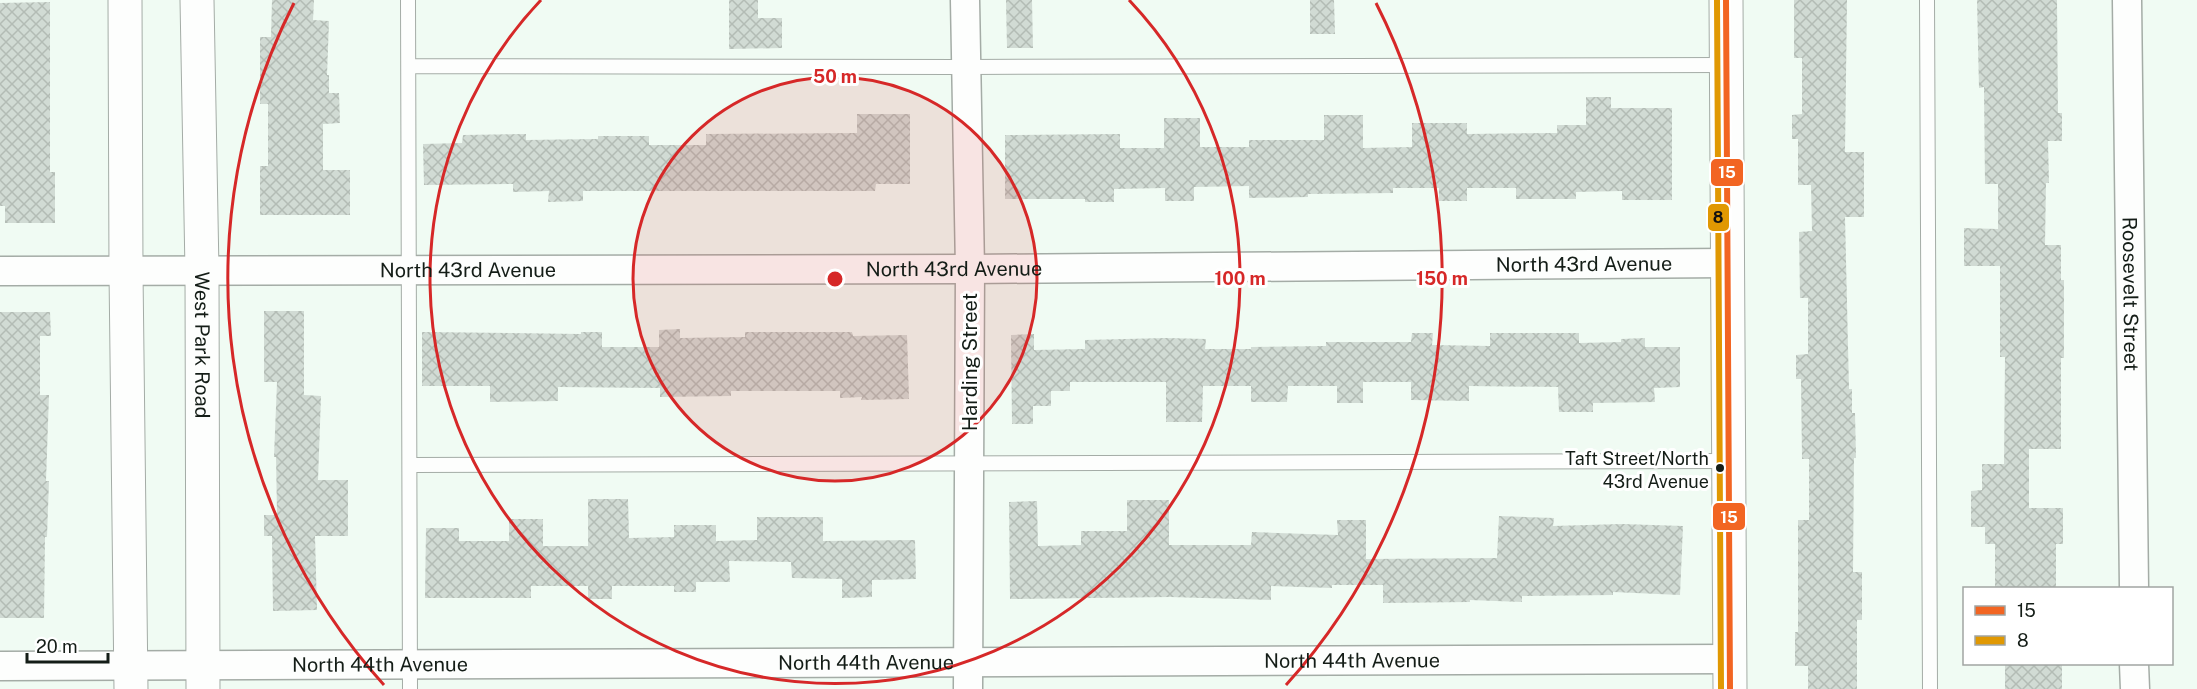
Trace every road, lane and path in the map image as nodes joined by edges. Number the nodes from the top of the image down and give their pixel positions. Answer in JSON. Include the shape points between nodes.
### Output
{"nodes":[{"id":1,"x":125,"y":0,"type":"edge"},
{"id":2,"x":197,"y":0,"type":"edge"},
{"id":3,"x":408,"y":0,"type":"edge"},
{"id":4,"x":964,"y":0,"type":"edge"},
{"id":5,"x":1726,"y":0,"type":"edge"},
{"id":6,"x":1927,"y":0,"type":"edge"},
{"id":7,"x":2127,"y":0,"type":"edge"},
{"id":8,"x":1727,"y":65,"type":"junction"},
{"id":9,"x":409,"y":66,"type":"junction"},
{"id":10,"x":966,"y":68,"type":"junction"},
{"id":11,"x":1728,"y":263,"type":"junction"},
{"id":12,"x":970,"y":269,"type":"junction"},
{"id":13,"x":0,"y":271,"type":"edge"},
{"id":14,"x":202,"y":271,"type":"junction"},
{"id":15,"x":409,"y":271,"type":"junction"},
{"id":16,"x":126,"y":272,"type":"junction"},
{"id":17,"x":1729,"y":461,"type":"junction"},
{"id":18,"x":410,"y":465,"type":"junction"},
{"id":19,"x":969,"y":465,"type":"junction"},
{"id":20,"x":2134,"y":587,"type":"edge"},
{"id":21,"x":2134,"y":665,"type":"edge"},
{"id":22,"x":0,"y":666,"type":"edge"},
{"id":23,"x":1730,"y":674,"type":"edge"},
{"id":24,"x":969,"y":675,"type":"edge"},
{"id":25,"x":410,"y":676,"type":"edge"},
{"id":26,"x":131,"y":677,"type":"edge"},
{"id":27,"x":203,"y":677,"type":"edge"},
{"id":28,"x":1930,"y":689,"type":"edge"},
{"id":29,"x":2135,"y":689,"type":"edge"}],
"edges":[{"from":1,"to":16,"type":"street"},
{"from":2,"to":14,"type":"street","name":"West Park Road"},
{"from":3,"to":9,"type":"lane"},
{"from":4,"to":10,"type":"street","name":"Harding Street"},
{"from":5,"to":8,"type":"street"},
{"from":6,"to":28,"type":"lane"},
{"from":7,"to":20,"type":"street","name":"Roosevelt Street"},
{"from":8,"to":10,"type":"lane"},
{"from":8,"to":11,"type":"street"},
{"from":9,"to":10,"type":"lane"},
{"from":9,"to":15,"type":"lane"},
{"from":10,"to":12,"type":"street","name":"Harding Street"},
{"from":11,"to":12,"type":"street","name":"North 43rd Avenue"},
{"from":11,"to":17,"type":"street"},
{"from":12,"to":15,"type":"street","name":"North 43rd Avenue"},
{"from":12,"to":19,"type":"street","name":"Harding Street"},
{"from":13,"to":16,"type":"street","name":"North 43rd Avenue"},
{"from":14,"to":15,"type":"street","name":"North 43rd Avenue"},
{"from":14,"to":16,"type":"street","name":"North 43rd Avenue"},
{"from":14,"to":27,"type":"street","name":"West Park Road"},
{"from":15,"to":18,"type":"lane"},
{"from":16,"to":26,"type":"street"},
{"from":17,"to":19,"type":"lane"},
{"from":17,"to":23,"type":"street"},
{"from":18,"to":19,"type":"lane"},
{"from":18,"to":25,"type":"lane"},
{"from":19,"to":24,"type":"street","name":"Harding Street"},
{"from":21,"to":29,"type":"street"},
{"from":22,"to":26,"type":"street","name":"North 44th Avenue"},
{"from":23,"to":24,"type":"street","name":"North 44th Avenue"},
{"from":24,"to":25,"type":"street","name":"North 44th Avenue"},
{"from":25,"to":27,"type":"street","name":"North 44th Avenue"},
{"from":26,"to":27,"type":"street","name":"North 44th Avenue"}]}
